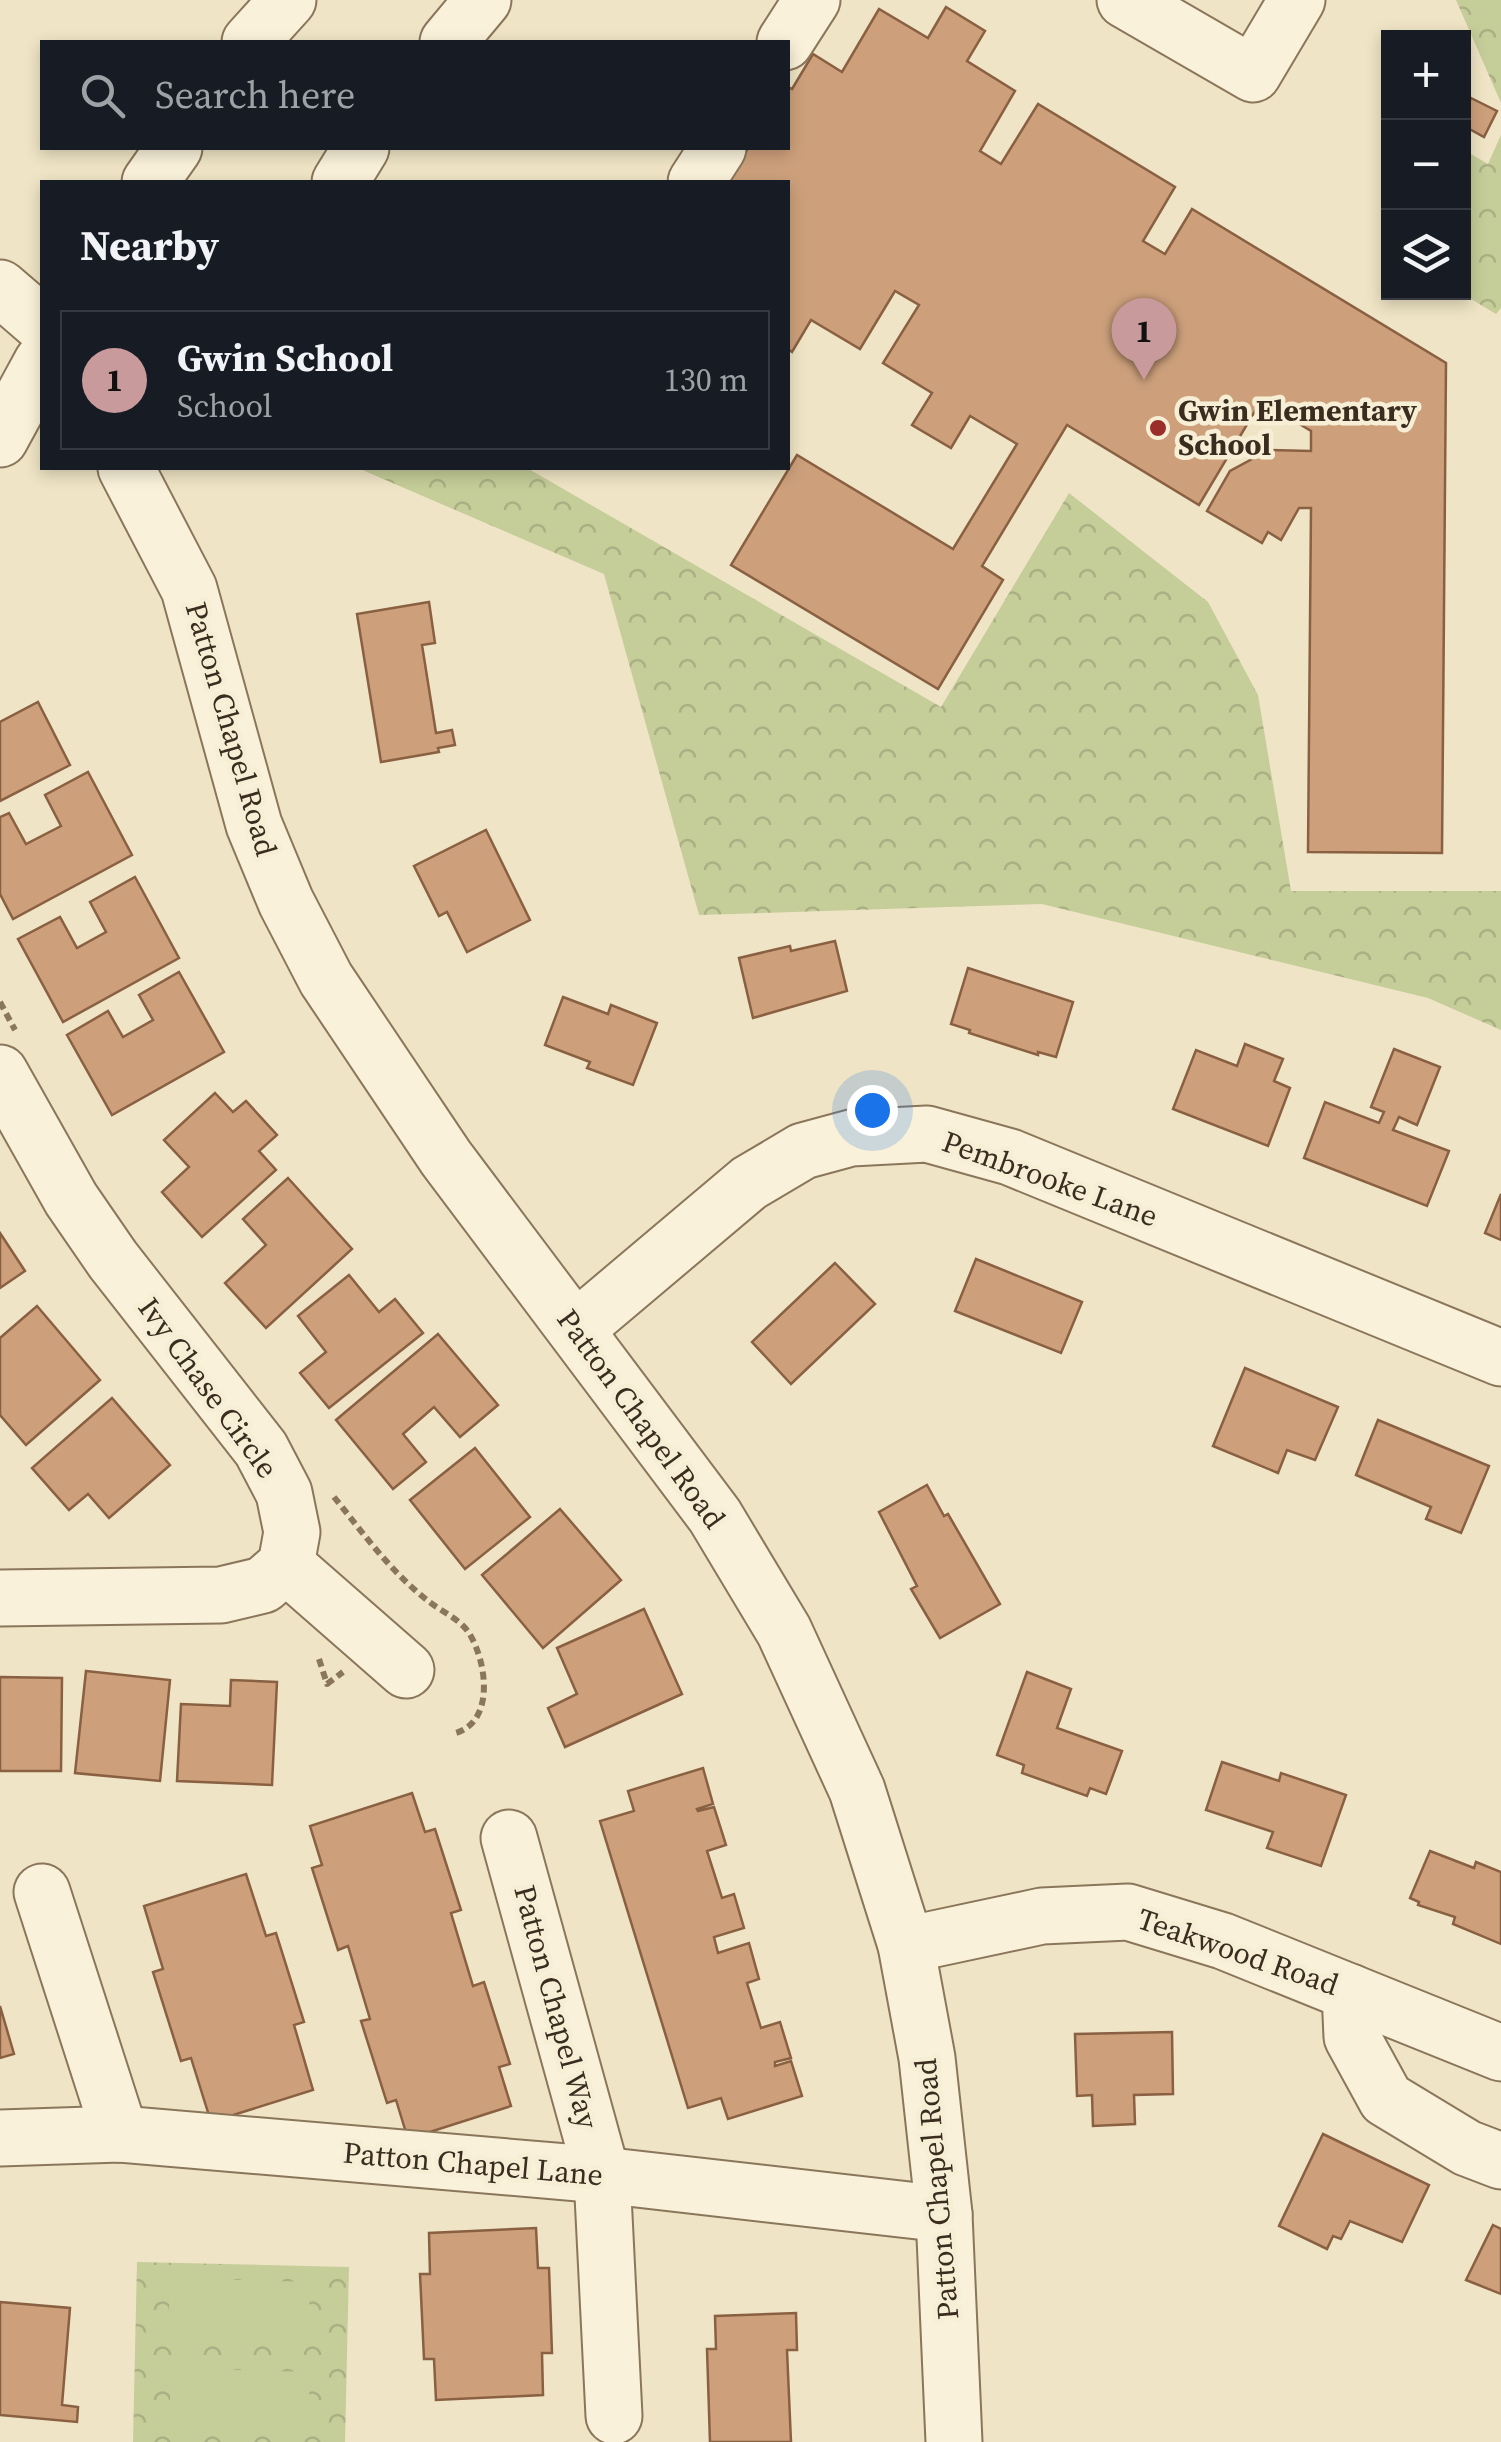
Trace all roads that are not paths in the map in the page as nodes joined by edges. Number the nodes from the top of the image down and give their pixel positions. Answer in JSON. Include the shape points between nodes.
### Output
{"nodes":[{"id":1,"x":288,"y":0,"type":"edge"},
{"id":2,"x":483,"y":0,"type":"edge"},
{"id":3,"x":812,"y":0,"type":"edge"},
{"id":4,"x":1125,"y":0,"type":"edge"},
{"id":5,"x":1297,"y":0,"type":"edge"},
{"id":6,"x":252,"y":40,"type":"edge"},
{"id":7,"x":450,"y":40,"type":"edge"},
{"id":8,"x":786,"y":40,"type":"edge"},
{"id":9,"x":173,"y":150,"type":"edge"},
{"id":10,"x":361,"y":150,"type":"edge"},
{"id":11,"x":717,"y":150,"type":"edge"},
{"id":12,"x":151,"y":180,"type":"edge"},
{"id":13,"x":341,"y":180,"type":"edge"},
{"id":14,"x":697,"y":180,"type":"edge"},
{"id":15,"x":0,"y":288,"type":"edge"},
{"id":16,"x":40,"y":322,"type":"edge"},
{"id":17,"x":40,"y":366,"type":"edge"},
{"id":18,"x":0,"y":439,"type":"edge"},
{"id":19,"x":127,"y":470,"type":"edge"},
{"id":20,"x":0,"y":1073,"type":"edge"},
{"id":21,"x":576,"y":1329,"type":"junction"},
{"id":22,"x":1501,"y":1358,"type":"edge"},
{"id":23,"x":286,"y":1566,"type":"junction"},
{"id":24,"x":0,"y":1598,"type":"edge"},
{"id":25,"x":406,"y":1670,"type":"dead end"},
{"id":26,"x":509,"y":1838,"type":"dead end"},
{"id":27,"x":42,"y":1892,"type":"dead end"},
{"id":28,"x":906,"y":1945,"type":"junction"},
{"id":29,"x":1350,"y":1992,"type":"junction"},
{"id":30,"x":1501,"y":2053,"type":"edge"},
{"id":31,"x":120,"y":2134,"type":"junction"},
{"id":32,"x":0,"y":2138,"type":"edge"},
{"id":33,"x":1501,"y":2161,"type":"edge"},
{"id":34,"x":602,"y":2176,"type":"junction"},
{"id":35,"x":944,"y":2214,"type":"junction"},
{"id":36,"x":614,"y":2416,"type":"dead end"},
{"id":37,"x":954,"y":2442,"type":"edge"}],
"edges":[{"from":1,"to":6,"type":"street"},
{"from":2,"to":7,"type":"street"},
{"from":3,"to":8,"type":"street"},
{"from":4,"to":5,"type":"street","via":[[1252,74]]},
{"from":9,"to":12,"type":"street"},
{"from":10,"to":13,"type":"street"},
{"from":11,"to":14,"type":"street"},
{"from":15,"to":16,"type":"street"},
{"from":17,"to":18,"type":"street"},
{"from":19,"to":21,"type":"street","name":"Patton Chapel Road","via":[[190,589],[254,825],[326,979],[446,1158]]},
{"from":20,"to":23,"type":"street","name":"Ivy Chase Circle","via":[[113,1260],[261,1448],[284,1493],[292,1532]]},
{"from":21,"to":22,"type":"street","name":"Pembrooke Lane","via":[[748,1183],[804,1151],[851,1138],[927,1134],[1010,1157]]},
{"from":21,"to":28,"type":"street","name":"Patton Chapel Road","via":[[715,1516],[784,1631],[858,1790]]},
{"from":23,"to":24,"type":"street","via":[[263,1585],[221,1595]]},
{"from":23,"to":25,"type":"street"},
{"from":26,"to":34,"type":"street","name":"Patton Chapel Way"},
{"from":27,"to":31,"type":"street"},
{"from":28,"to":29,"type":"street","name":"Teakwood Road","via":[[1042,1916],[1128,1912]]},
{"from":28,"to":35,"type":"street","name":"Patton Chapel Road"},
{"from":29,"to":30,"type":"street","name":"Teakwood Road"},
{"from":29,"to":33,"type":"street","via":[[1352,2037],[1386,2098],[1466,2148]]},
{"from":31,"to":32,"type":"street","name":"Patton Chapel Lane"},
{"from":31,"to":34,"type":"street","name":"Patton Chapel Lane"},
{"from":34,"to":35,"type":"street","name":"Patton Chapel Lane"},
{"from":34,"to":36,"type":"street","name":"Patton Chapel Way"},
{"from":35,"to":37,"type":"street","name":"Patton Chapel Road"}]}
